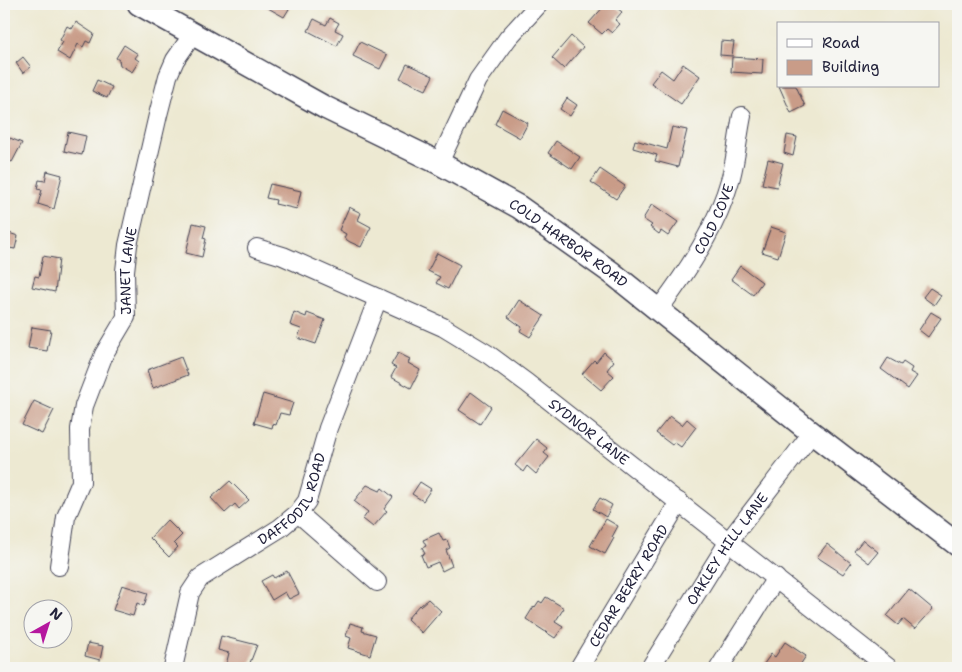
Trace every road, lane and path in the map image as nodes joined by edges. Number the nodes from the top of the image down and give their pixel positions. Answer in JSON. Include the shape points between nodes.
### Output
{"nodes":[{"id":1,"x":139,"y":4,"type":"edge"},
{"id":2,"x":539,"y":4,"type":"edge"},
{"id":3,"x":193,"y":34,"type":"junction"},
{"id":4,"x":742,"y":116,"type":"dead end"},
{"id":5,"x":439,"y":163,"type":"junction"},
{"id":6,"x":257,"y":248,"type":"dead end"},
{"id":7,"x":378,"y":298,"type":"junction"},
{"id":8,"x":659,"y":309,"type":"junction"},
{"id":9,"x":812,"y":432,"type":"junction"},
{"id":10,"x":679,"y":502,"type":"junction"},
{"id":11,"x":298,"y":513,"type":"junction"},
{"id":12,"x":729,"y":541,"type":"junction"},
{"id":13,"x":958,"y":545,"type":"edge"},
{"id":14,"x":59,"y":566,"type":"dead end"},
{"id":15,"x":776,"y":578,"type":"junction"},
{"id":16,"x":377,"y":582,"type":"dead end"},
{"id":17,"x":173,"y":668,"type":"edge"},
{"id":18,"x":579,"y":668,"type":"edge"},
{"id":19,"x":650,"y":668,"type":"edge"},
{"id":20,"x":719,"y":668,"type":"edge"},
{"id":21,"x":889,"y":668,"type":"edge"}],
"edges":[{"from":1,"to":3,"type":"main road","name":"COLD HARBOR ROAD"},
{"from":2,"to":5,"type":"street","via":[[508,38],[478,80]]},
{"from":3,"to":5,"type":"main road","name":"COLD HARBOR ROAD","via":[[324,107]]},
{"from":3,"to":14,"type":"street","name":"JANET LANE","via":[[168,76],[158,115],[128,245],[126,317],[104,354],[84,406],[80,429],[81,482],[66,517]]},
{"from":4,"to":8,"type":"street","name":"COLD COVE","via":[[731,177],[709,233],[693,263]]},
{"from":5,"to":8,"type":"main road","name":"COLD HARBOR ROAD","via":[[519,206]]},
{"from":6,"to":7,"type":"street","name":"SYDNOR LANE"},
{"from":7,"to":10,"type":"street","name":"SYDNOR LANE","via":[[442,327],[489,356],[535,388]]},
{"from":7,"to":11,"type":"street","name":"DAFFODIL ROAD","via":[[328,428],[307,501]]},
{"from":8,"to":9,"type":"main road","name":"COLD HARBOR ROAD"},
{"from":9,"to":12,"type":"street","name":"OAKLEY HILL LANE"},
{"from":9,"to":13,"type":"main road","name":"COLD HARBOR ROAD"},
{"from":10,"to":12,"type":"street","name":"SYDNOR LANE"},
{"from":10,"to":18,"type":"street","name":"CEDAR BERRY ROAD"},
{"from":11,"to":16,"type":"street"},
{"from":11,"to":17,"type":"street","name":"DAFFODIL ROAD","via":[[200,578],[190,593]]},
{"from":12,"to":15,"type":"street","name":"SYDNOR LANE"},
{"from":12,"to":19,"type":"street","name":"OAKLEY HILL LANE"},
{"from":15,"to":20,"type":"street"},
{"from":15,"to":21,"type":"street","name":"SYDNOR LANE"}]}
